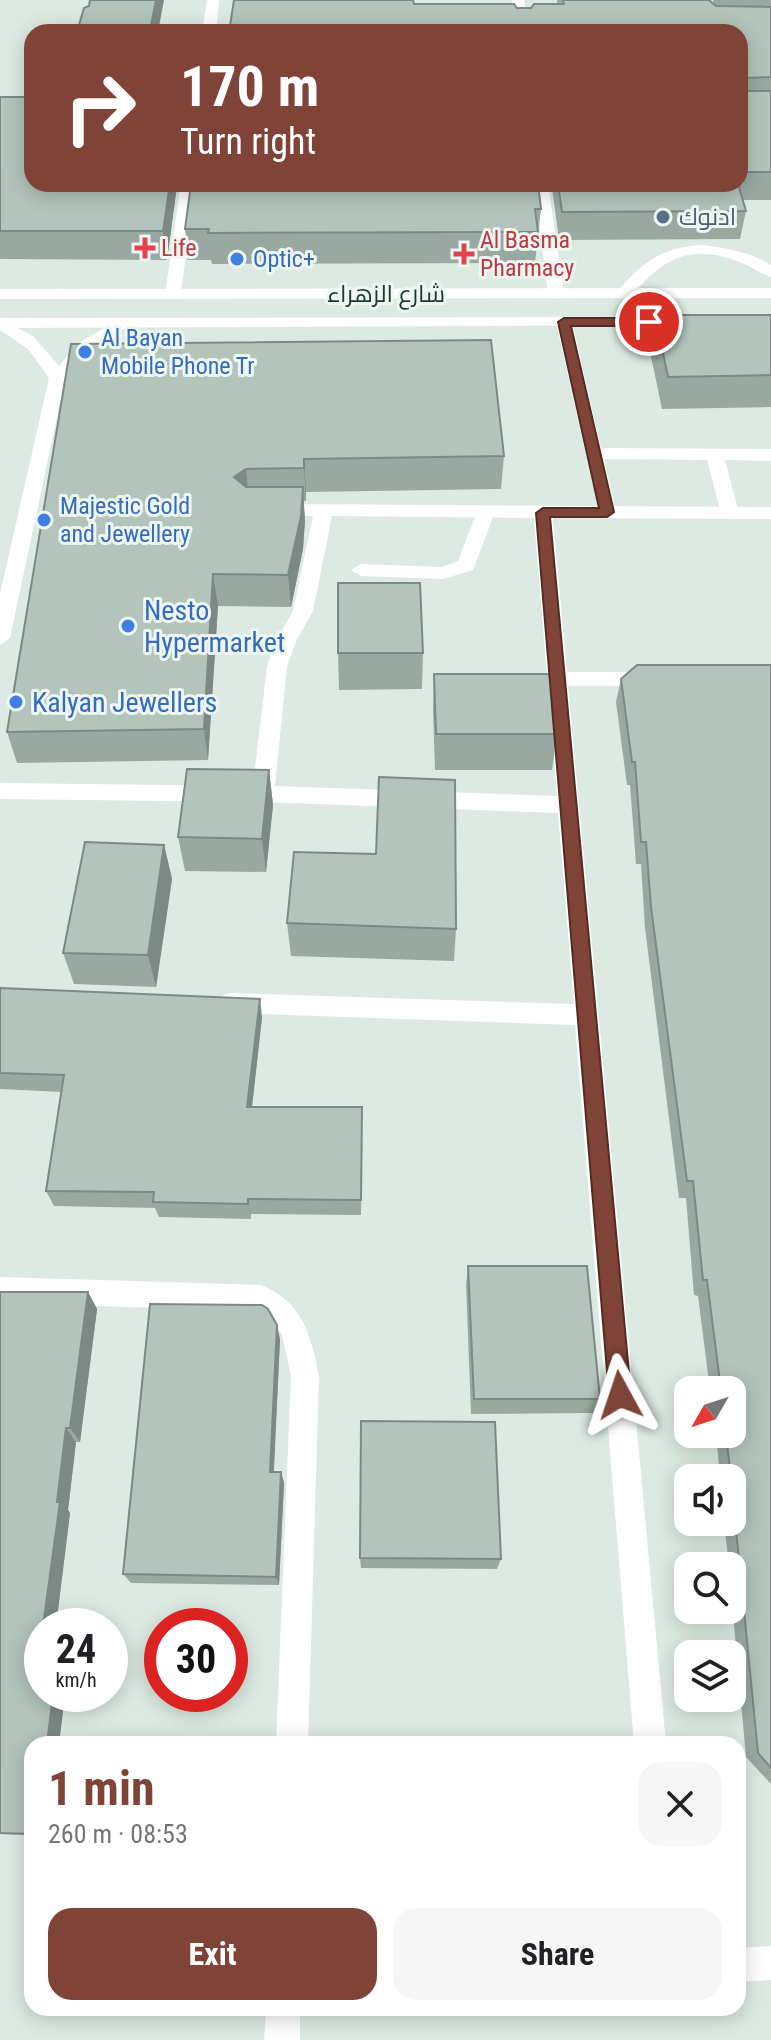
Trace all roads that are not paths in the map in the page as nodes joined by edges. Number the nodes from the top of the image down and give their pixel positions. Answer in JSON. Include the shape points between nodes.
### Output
{"nodes":[{"id":1,"x":213,"y":0,"type":"edge"},
{"id":2,"x":210,"y":24,"type":"edge"},
{"id":3,"x":192,"y":192,"type":"edge"},
{"id":4,"x":538,"y":192,"type":"edge"},
{"id":5,"x":771,"y":272,"type":"edge"},
{"id":6,"x":771,"y":293,"type":"edge"},
{"id":7,"x":0,"y":294,"type":"edge"},
{"id":8,"x":173,"y":294,"type":"junction"},
{"id":9,"x":556,"y":294,"type":"junction"},
{"id":10,"x":624,"y":294,"type":"junction"},
{"id":11,"x":564,"y":322,"type":"junction"},
{"id":12,"x":703,"y":322,"type":"edge"},
{"id":13,"x":0,"y":323,"type":"edge"},
{"id":14,"x":122,"y":323,"type":"junction"},
{"id":15,"x":57,"y":378,"type":"junction"},
{"id":16,"x":594,"y":453,"type":"junction"},
{"id":17,"x":715,"y":455,"type":"junction"},
{"id":18,"x":771,"y":455,"type":"edge"},
{"id":19,"x":324,"y":510,"type":"junction"},
{"id":20,"x":249,"y":511,"type":"edge"},
{"id":21,"x":486,"y":512,"type":"junction"},
{"id":22,"x":607,"y":512,"type":"junction"},
{"id":23,"x":543,"y":513,"type":"junction"},
{"id":24,"x":730,"y":513,"type":"junction"},
{"id":25,"x":771,"y":513,"type":"edge"},
{"id":26,"x":8,"y":565,"type":"edge"},
{"id":27,"x":361,"y":570,"type":"dead end"},
{"id":28,"x":0,"y":638,"type":"edge"},
{"id":29,"x":680,"y":678,"type":"edge"},
{"id":30,"x":558,"y":679,"type":"junction"},
{"id":31,"x":0,"y":791,"type":"edge"},
{"id":32,"x":263,"y":794,"type":"junction"},
{"id":33,"x":569,"y":805,"type":"junction"},
{"id":34,"x":207,"y":1002,"type":"edge"},
{"id":35,"x":588,"y":1015,"type":"junction"},
{"id":36,"x":0,"y":1290,"type":"edge"},
{"id":37,"x":292,"y":1736,"type":"edge"},
{"id":38,"x":649,"y":1736,"type":"edge"},
{"id":39,"x":771,"y":1963,"type":"edge"},
{"id":40,"x":746,"y":1965,"type":"edge"},
{"id":41,"x":283,"y":2016,"type":"edge"},
{"id":42,"x":282,"y":2040,"type":"edge"}],
"edges":[{"from":1,"to":2,"type":"street"},
{"from":3,"to":8,"type":"street"},
{"from":4,"to":9,"type":"street"},
{"from":5,"to":10,"type":"street","via":[[734,253],[674,253],[651,264]]},
{"from":6,"to":10,"type":"street","name":"شارع الزهراء"},
{"from":7,"to":8,"type":"street","name":"شارع الزهراء"},
{"from":8,"to":9,"type":"street","name":"شارع الزهراء"},
{"from":9,"to":10,"type":"street","name":"شارع الزهراء"},
{"from":11,"to":12,"type":"street","name":"شارع الزهراء"},
{"from":11,"to":14,"type":"street","name":"شارع الزهراء"},
{"from":11,"to":16,"type":"street"},
{"from":13,"to":14,"type":"street","name":"شارع الزهراء"},
{"from":13,"to":15,"type":"street","via":[[36,346]]},
{"from":14,"to":15,"type":"street","via":[[83,348]]},
{"from":15,"to":26,"type":"street"},
{"from":16,"to":17,"type":"street"},
{"from":16,"to":22,"type":"street"},
{"from":17,"to":18,"type":"street"},
{"from":17,"to":24,"type":"street"},
{"from":19,"to":20,"type":"street"},
{"from":19,"to":21,"type":"street"},
{"from":19,"to":32,"type":"street","via":[[303,611],[277,666]]},
{"from":21,"to":23,"type":"street"},
{"from":21,"to":27,"type":"street","via":[[466,565],[443,573]]},
{"from":22,"to":23,"type":"street"},
{"from":22,"to":24,"type":"street"},
{"from":23,"to":30,"type":"street"},
{"from":24,"to":25,"type":"street"},
{"from":26,"to":28,"type":"street"},
{"from":29,"to":30,"type":"street"},
{"from":30,"to":33,"type":"street"},
{"from":31,"to":32,"type":"street"},
{"from":32,"to":33,"type":"street"},
{"from":33,"to":35,"type":"street"},
{"from":34,"to":35,"type":"street"},
{"from":35,"to":38,"type":"street"},
{"from":36,"to":37,"type":"street","via":[[261,1298],[282,1307],[298,1336],[305,1376]]},
{"from":39,"to":40,"type":"street"},
{"from":41,"to":42,"type":"street"}]}
